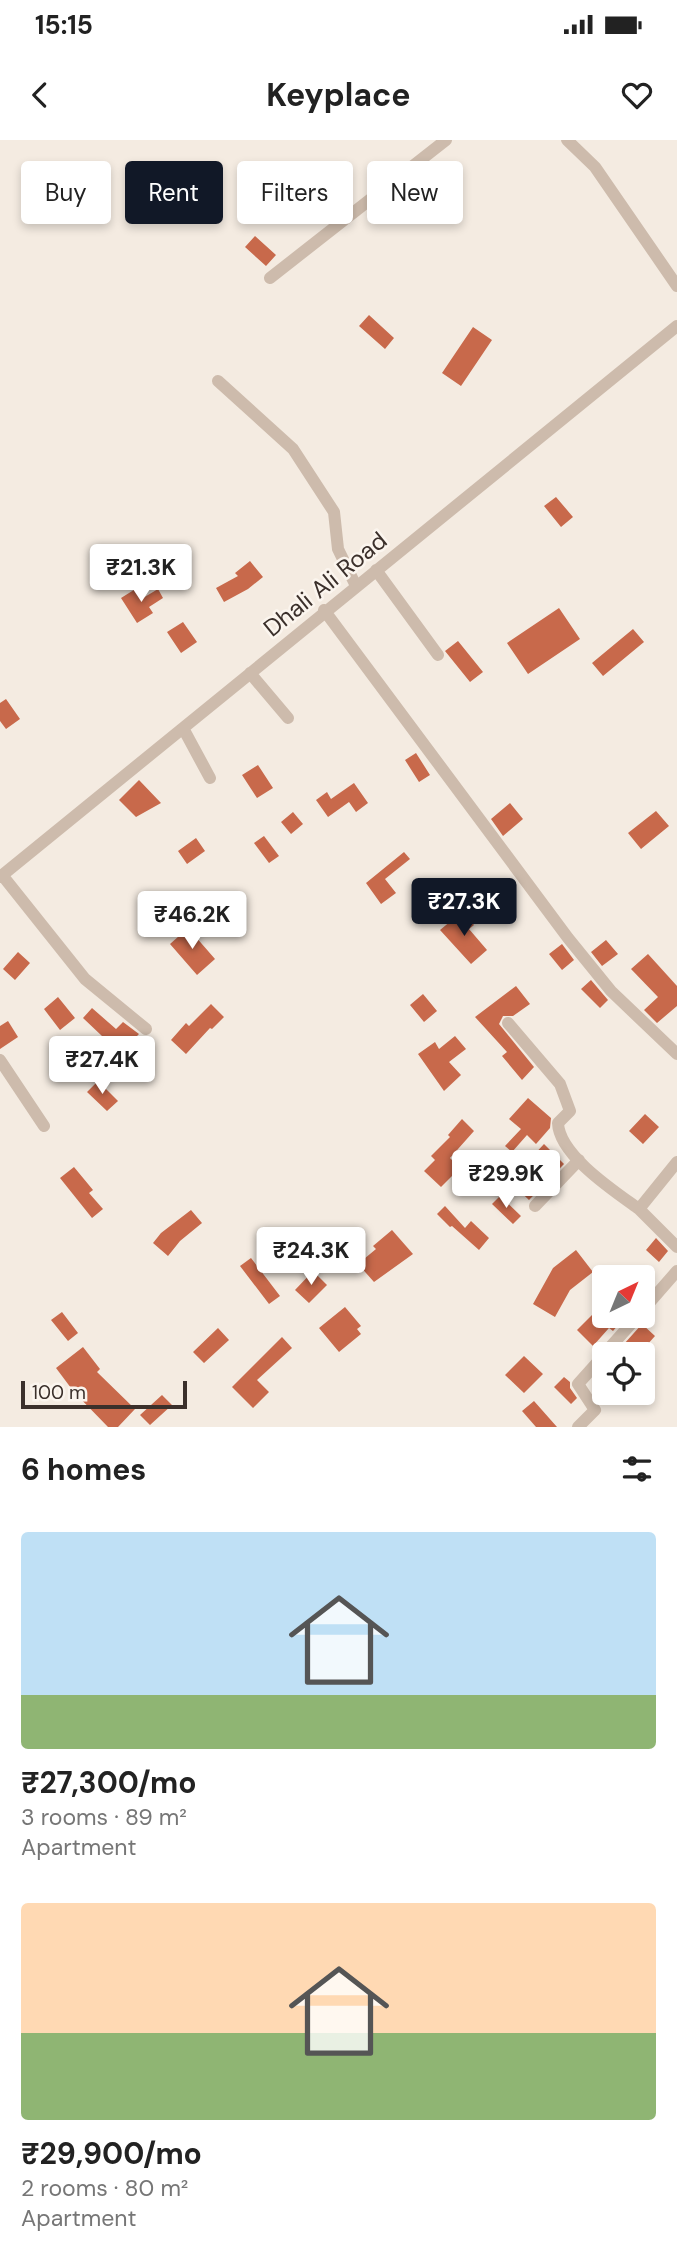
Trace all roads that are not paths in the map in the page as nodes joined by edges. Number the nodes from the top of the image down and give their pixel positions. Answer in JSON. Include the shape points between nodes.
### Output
{"nodes":[{"id":1,"x":446,"y":140,"type":"edge"},
{"id":2,"x":567,"y":140,"type":"edge"},
{"id":3,"x":271,"y":278,"type":"dead end"},
{"id":4,"x":677,"y":286,"type":"edge"},
{"id":5,"x":677,"y":326,"type":"edge"},
{"id":6,"x":218,"y":381,"type":"dead end"},
{"id":7,"x":376,"y":570,"type":"junction"},
{"id":8,"x":356,"y":586,"type":"junction"},
{"id":9,"x":325,"y":610,"type":"junction"},
{"id":10,"x":438,"y":655,"type":"dead end"},
{"id":11,"x":250,"y":673,"type":"junction"},
{"id":12,"x":288,"y":718,"type":"dead end"},
{"id":13,"x":183,"y":728,"type":"junction"},
{"id":14,"x":210,"y":778,"type":"dead end"},
{"id":15,"x":1,"y":876,"type":"edge"},
{"id":16,"x":508,"y":1023,"type":"dead end"},
{"id":17,"x":146,"y":1029,"type":"dead end"},
{"id":18,"x":677,"y":1054,"type":"edge"},
{"id":19,"x":0,"y":1060,"type":"edge"},
{"id":20,"x":44,"y":1126,"type":"dead end"},
{"id":21,"x":579,"y":1160,"type":"junction"},
{"id":22,"x":677,"y":1162,"type":"edge"},
{"id":23,"x":535,"y":1206,"type":"dead end"},
{"id":24,"x":639,"y":1209,"type":"junction"},
{"id":25,"x":677,"y":1247,"type":"edge"},
{"id":26,"x":677,"y":1271,"type":"edge"},
{"id":27,"x":655,"y":1296,"type":"edge"},
{"id":28,"x":628,"y":1328,"type":"edge"},
{"id":29,"x":615,"y":1342,"type":"edge"},
{"id":30,"x":592,"y":1368,"type":"edge"},
{"id":31,"x":592,"y":1405,"type":"edge"},
{"id":32,"x":592,"y":1405,"type":"edge"},
{"id":33,"x":578,"y":1427,"type":"edge"}],
"edges":[{"from":1,"to":3,"type":"street"},
{"from":2,"to":4,"type":"street","via":[[595,167]]},
{"from":5,"to":7,"type":"street","name":"Dhali Ali Road"},
{"from":6,"to":8,"type":"street","via":[[293,449],[334,512],[338,549]]},
{"from":7,"to":8,"type":"street","name":"Dhali Ali Road"},
{"from":7,"to":10,"type":"street"},
{"from":8,"to":9,"type":"street","name":"Dhali Ali Road"},
{"from":9,"to":11,"type":"street","name":"Dhali Ali Road"},
{"from":9,"to":18,"type":"street","via":[[568,938],[611,991]]},
{"from":11,"to":12,"type":"street"},
{"from":11,"to":13,"type":"street","name":"Dhali Ali Road"},
{"from":13,"to":14,"type":"street"},
{"from":13,"to":15,"type":"street","name":"Dhali Ali Road"},
{"from":15,"to":17,"type":"street","via":[[85,979]]},
{"from":16,"to":21,"type":"street","via":[[560,1084],[570,1111],[558,1123],[559,1133]]},
{"from":19,"to":20,"type":"street"},
{"from":21,"to":23,"type":"street"},
{"from":21,"to":24,"type":"street"},
{"from":22,"to":24,"type":"street"},
{"from":24,"to":25,"type":"street"},
{"from":26,"to":27,"type":"street"},
{"from":28,"to":29,"type":"street"},
{"from":30,"to":32,"type":"street","via":[[578,1384]]},
{"from":31,"to":33,"type":"street","via":[[595,1409]]}]}
